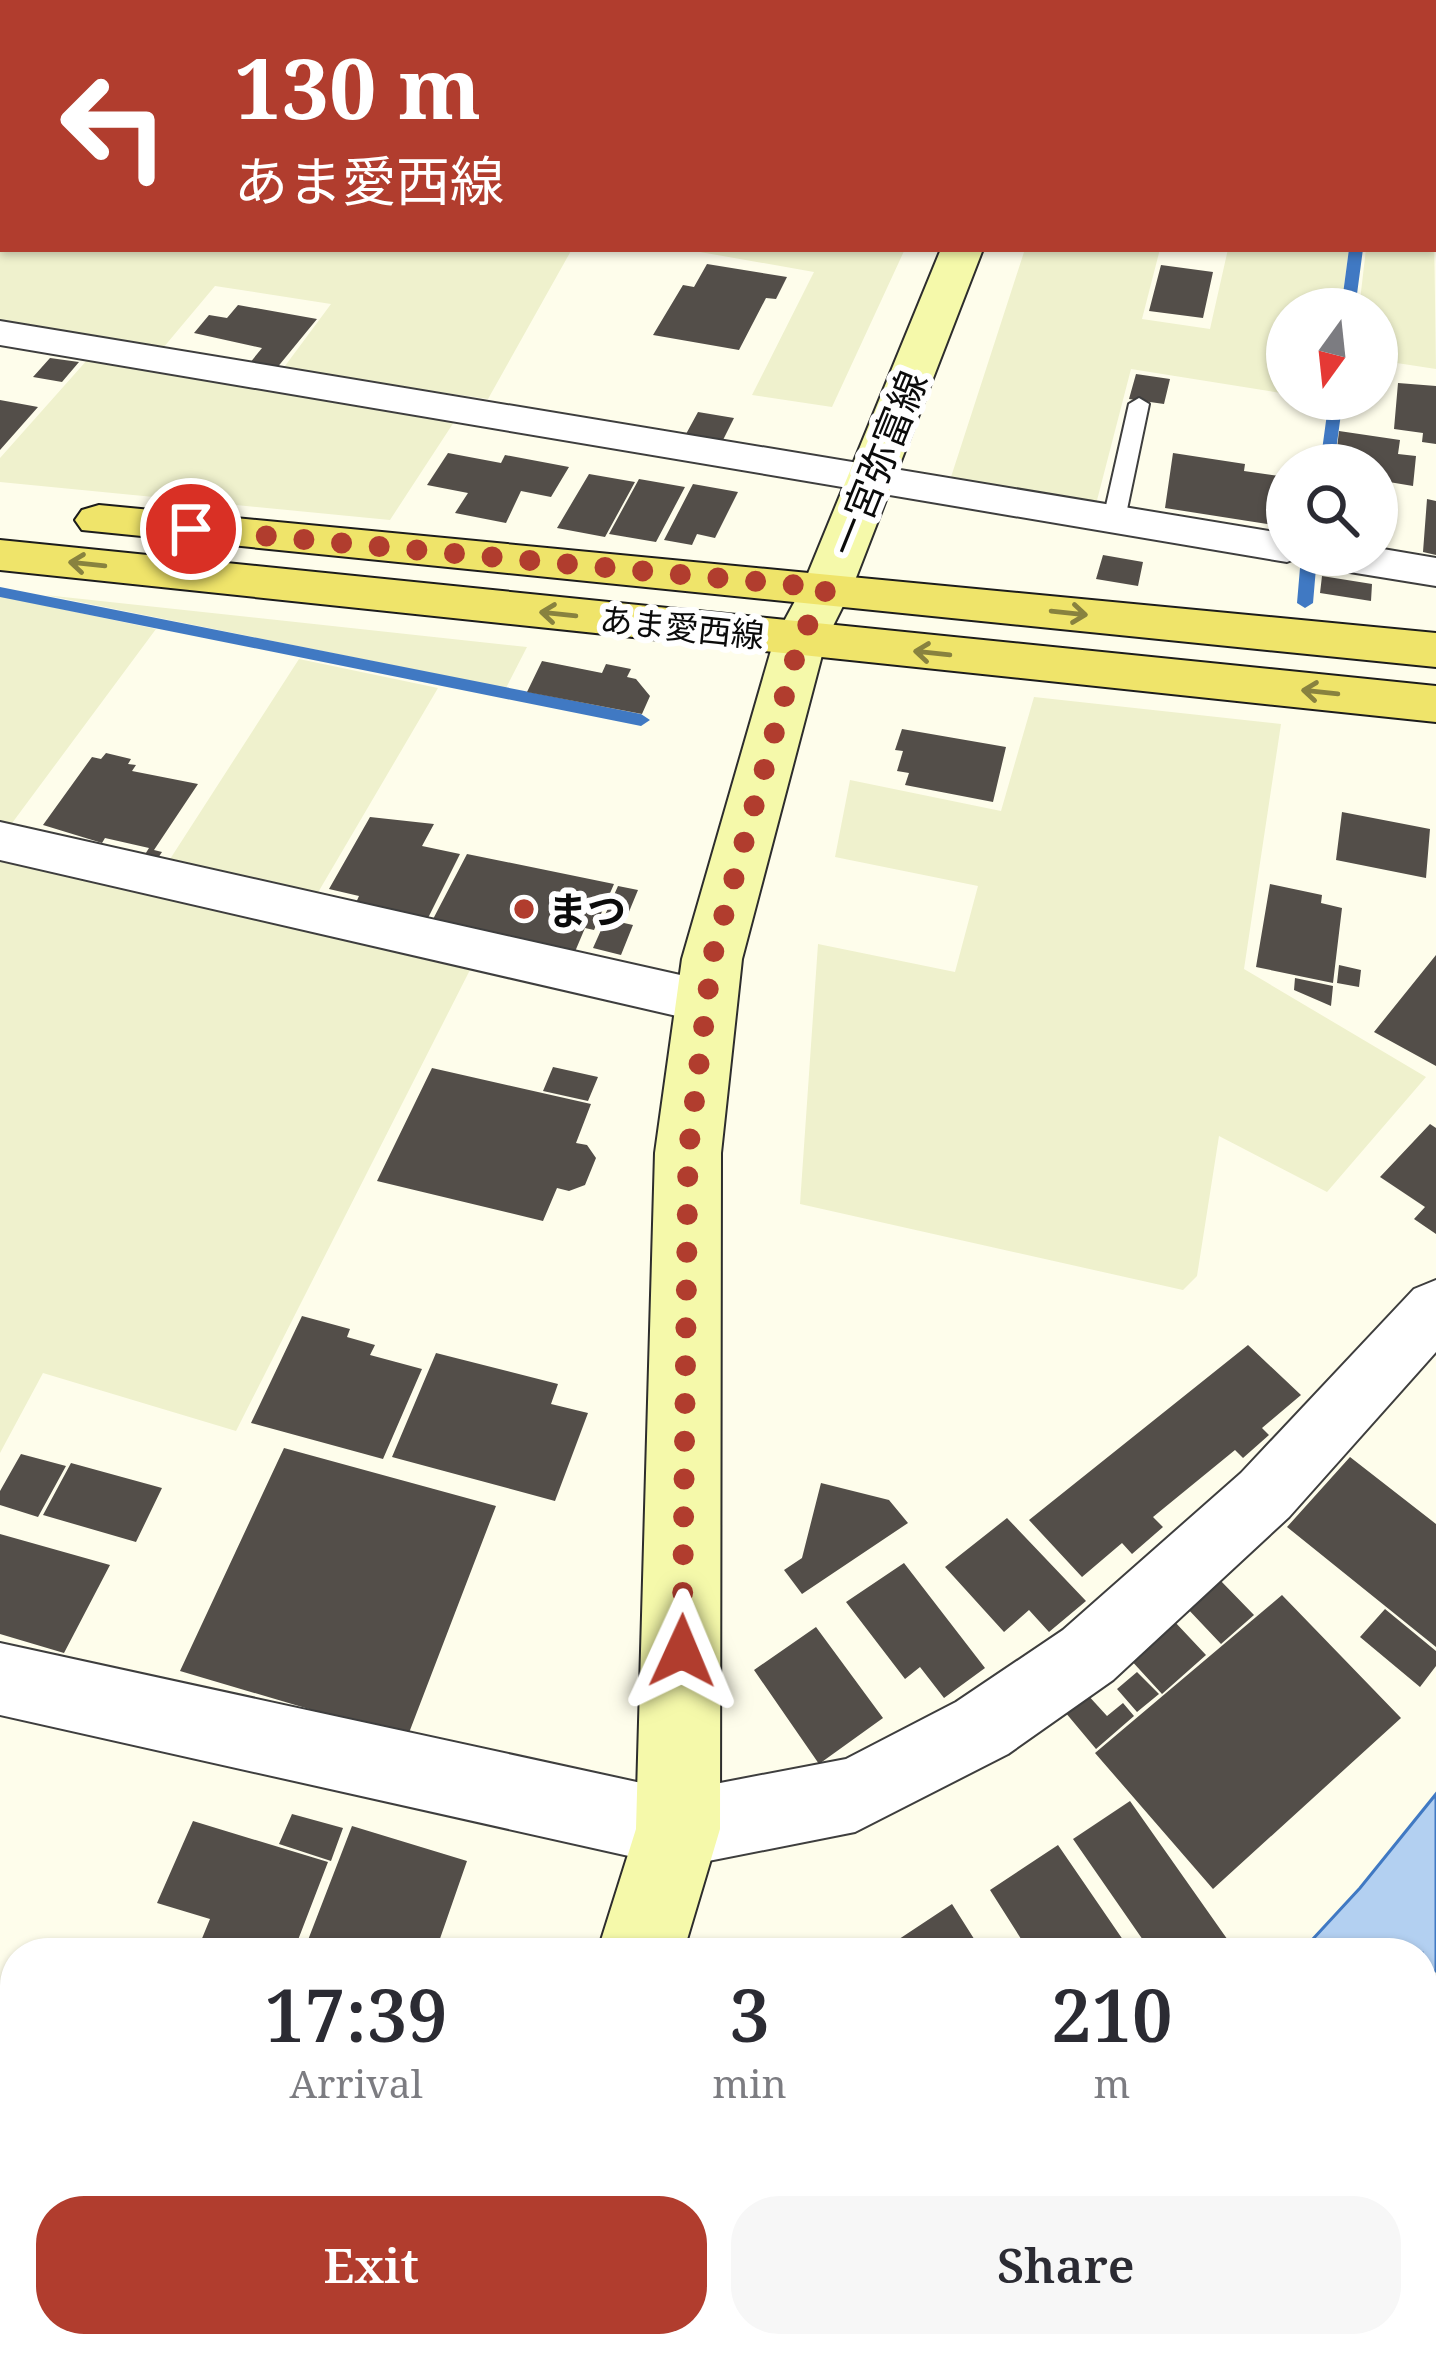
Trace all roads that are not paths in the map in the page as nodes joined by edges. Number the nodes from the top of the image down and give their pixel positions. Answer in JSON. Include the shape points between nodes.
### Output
{"nodes":[{"id":1,"x":961,"y":252,"type":"edge"},
{"id":2,"x":0,"y":333,"type":"edge"},
{"id":3,"x":1139,"y":404,"type":"dead end"},
{"id":4,"x":870,"y":481,"type":"junction"},
{"id":5,"x":0,"y":511,"type":"edge"},
{"id":6,"x":1114,"y":519,"type":"junction"},
{"id":7,"x":1266,"y":544,"type":"edge"},
{"id":8,"x":0,"y":555,"type":"edge"},
{"id":9,"x":1398,"y":566,"type":"edge"},
{"id":10,"x":1436,"y":572,"type":"edge"},
{"id":11,"x":814,"y":614,"type":"junction"},
{"id":12,"x":1436,"y":650,"type":"edge"},
{"id":13,"x":1436,"y":704,"type":"edge"},
{"id":14,"x":0,"y":842,"type":"edge"},
{"id":15,"x":707,"y":1002,"type":"junction"},
{"id":16,"x":1436,"y":1308,"type":"edge"},
{"id":17,"x":0,"y":1679,"type":"edge"},
{"id":18,"x":678,"y":1829,"type":"junction"},
{"id":19,"x":645,"y":1938,"type":"edge"}],
"edges":[{"from":1,"to":4,"type":"main road","name":"一宮弥富線"},
{"from":2,"to":4,"type":"street"},
{"from":3,"to":6,"type":"lane"},
{"from":4,"to":6,"type":"street"},
{"from":4,"to":11,"type":"main road","name":"一宮弥富線"},
{"from":5,"to":11,"type":"main road","name":"あま愛西線"},
{"from":6,"to":7,"type":"street"},
{"from":11,"to":8,"type":"main road","name":"あま愛西線","one_way":true},
{"from":9,"to":10,"type":"street"},
{"from":11,"to":12,"type":"main road","name":"あま愛西線","one_way":true},
{"from":13,"to":11,"type":"main road","name":"あま愛西線","one_way":true},
{"from":11,"to":15,"type":"main road","name":"一宮弥富線","via":[[712,958]]},
{"from":14,"to":15,"type":"street"},
{"from":15,"to":18,"type":"main road","name":"一宮弥富線","via":[[688,1154]]},
{"from":16,"to":18,"type":"street","via":[[1264,1495],[1088,1655],[982,1728],[855,1796]]},
{"from":17,"to":18,"type":"street"},
{"from":18,"to":19,"type":"main road","name":"一宮弥富線"}]}
